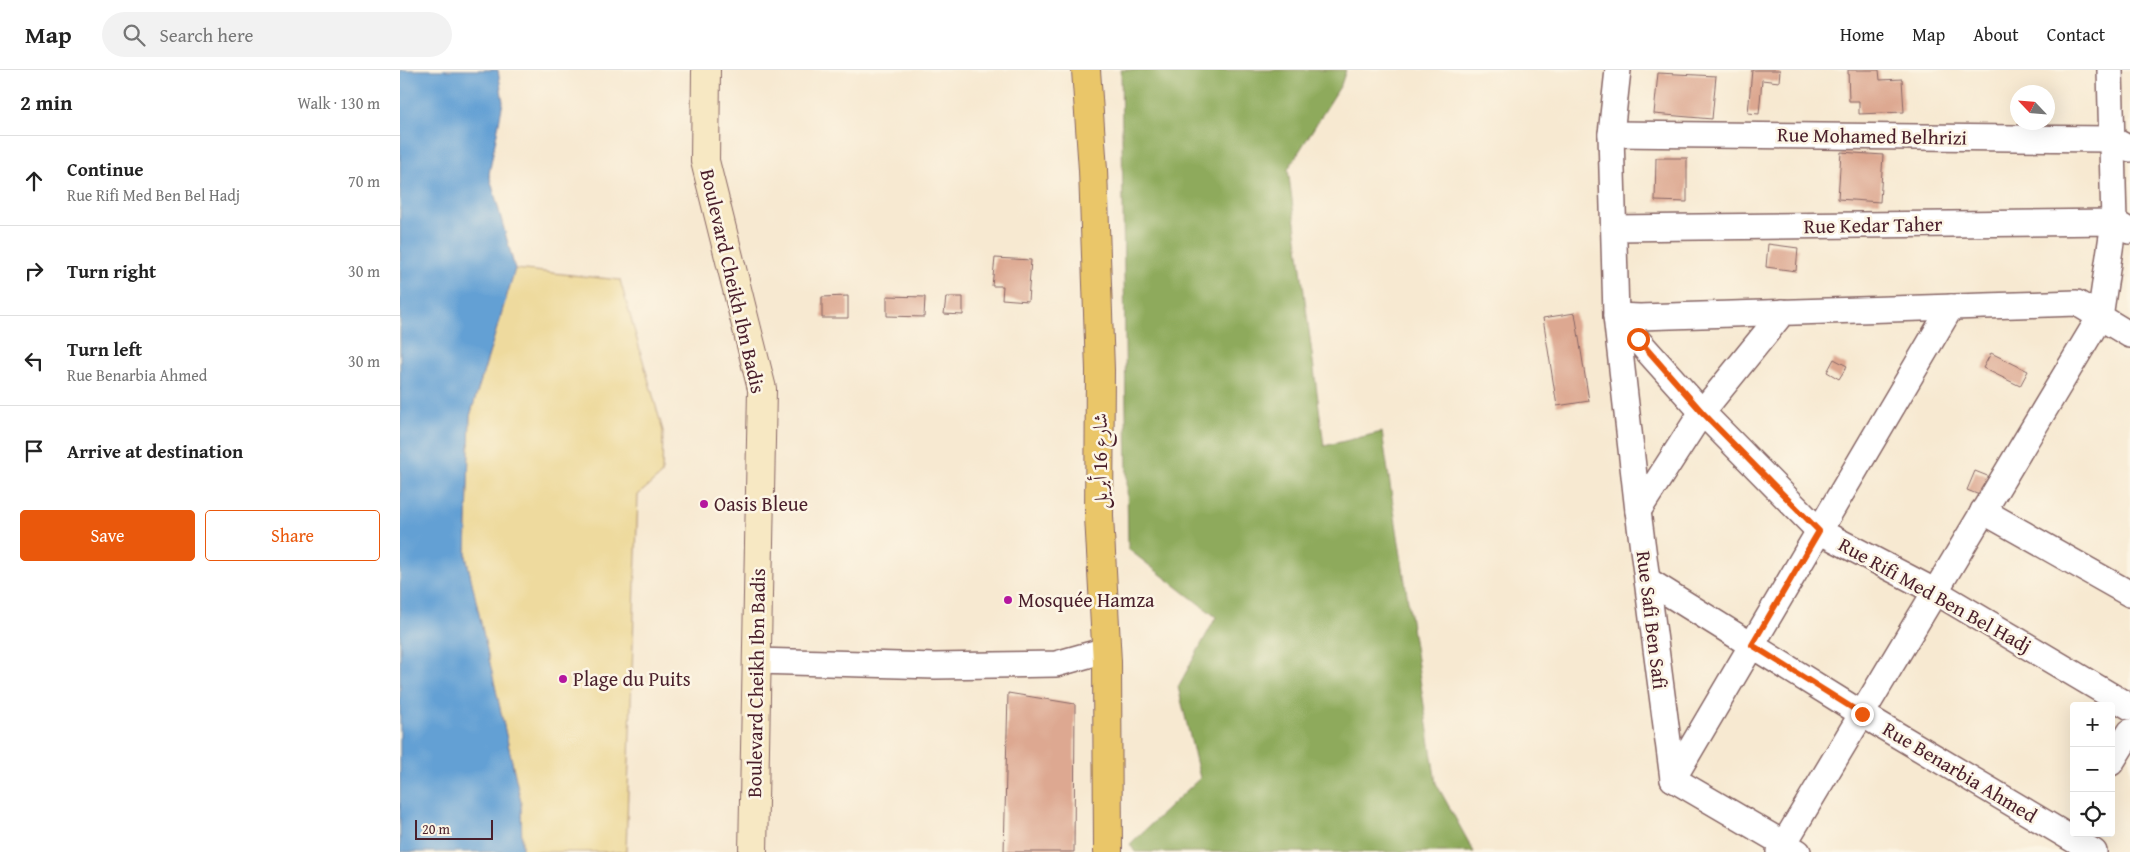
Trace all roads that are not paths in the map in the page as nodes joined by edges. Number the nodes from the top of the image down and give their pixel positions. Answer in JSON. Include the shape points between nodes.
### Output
{"nodes":[{"id":1,"x":706,"y":70,"type":"edge"},
{"id":2,"x":1086,"y":70,"type":"edge"},
{"id":3,"x":1618,"y":70,"type":"edge"},
{"id":4,"x":2110,"y":70,"type":"edge"},
{"id":5,"x":1611,"y":134,"type":"junction"},
{"id":6,"x":2121,"y":144,"type":"edge"},
{"id":7,"x":2122,"y":227,"type":"edge"},
{"id":8,"x":1614,"y":228,"type":"junction"},
{"id":9,"x":1951,"y":307,"type":"junction"},
{"id":10,"x":1783,"y":312,"type":"junction"},
{"id":11,"x":1616,"y":316,"type":"junction"},
{"id":12,"x":2100,"y":317,"type":"junction"},
{"id":13,"x":2130,"y":335,"type":"edge"},
{"id":14,"x":1702,"y":412,"type":"junction"},
{"id":15,"x":1638,"y":511,"type":"junction"},
{"id":16,"x":1984,"y":511,"type":"junction"},
{"id":17,"x":1819,"y":531,"type":"junction"},
{"id":18,"x":1647,"y":580,"type":"junction"},
{"id":19,"x":1936,"y":592,"type":"junction"},
{"id":20,"x":2130,"y":594,"type":"edge"},
{"id":21,"x":1752,"y":645,"type":"junction"},
{"id":22,"x":1106,"y":650,"type":"junction"},
{"id":23,"x":756,"y":661,"type":"junction"},
{"id":24,"x":2130,"y":707,"type":"edge"},
{"id":25,"x":1862,"y":714,"type":"junction"},
{"id":26,"x":2130,"y":732,"type":"edge"},
{"id":27,"x":2115,"y":756,"type":"edge"},
{"id":28,"x":1673,"y":779,"type":"junction"},
{"id":29,"x":2066,"y":837,"type":"edge"},
{"id":30,"x":1787,"y":849,"type":"edge"},
{"id":31,"x":753,"y":852,"type":"edge"},
{"id":32,"x":1108,"y":852,"type":"edge"},
{"id":33,"x":2094,"y":852,"type":"edge"}],
"edges":[{"from":1,"to":23,"type":"street","name":"Boulevard Cheikh Ibn Badis","via":[[705,161],[762,389]]},
{"from":2,"to":22,"type":"main road","name":"شارع 16 أبريل","via":[[1100,370],[1099,516]]},
{"from":3,"to":5,"type":"street"},
{"from":4,"to":6,"type":"street"},
{"from":5,"to":6,"type":"street","name":"Rue Mohamed Belhrizi"},
{"from":5,"to":8,"type":"street"},
{"from":6,"to":7,"type":"street"},
{"from":7,"to":8,"type":"street","name":"Rue Kedar Taher"},
{"from":7,"to":12,"type":"street"},
{"from":8,"to":11,"type":"street"},
{"from":9,"to":10,"type":"street"},
{"from":9,"to":12,"type":"street","via":[[2077,303]]},
{"from":9,"to":17,"type":"street"},
{"from":10,"to":11,"type":"street"},
{"from":10,"to":14,"type":"street"},
{"from":11,"to":14,"type":"street","name":"Rue Rifi Med Ben Bel Hadj"},
{"from":11,"to":15,"type":"street","name":"Rue Safi Ben Safi"},
{"from":12,"to":13,"type":"street"},
{"from":12,"to":16,"type":"street"},
{"from":14,"to":15,"type":"street"},
{"from":14,"to":17,"type":"street","name":"Rue Rifi Med Ben Bel Hadj"},
{"from":15,"to":18,"type":"street","name":"Rue Safi Ben Safi"},
{"from":16,"to":19,"type":"street"},
{"from":16,"to":20,"type":"street"},
{"from":17,"to":19,"type":"street","name":"Rue Rifi Med Ben Bel Hadj"},
{"from":17,"to":21,"type":"street"},
{"from":18,"to":21,"type":"street","name":"Rue Benarbia Ahmed"},
{"from":18,"to":28,"type":"street","name":"Rue Safi Ben Safi"},
{"from":19,"to":24,"type":"street","name":"Rue Rifi Med Ben Bel Hadj"},
{"from":19,"to":25,"type":"street"},
{"from":21,"to":25,"type":"street","name":"Rue Benarbia Ahmed"},
{"from":21,"to":28,"type":"street"},
{"from":22,"to":23,"type":"street","via":[[1056,664],[935,666]]},
{"from":22,"to":32,"type":"main road","name":"شارع 16 أبريل"},
{"from":23,"to":31,"type":"street","name":"Boulevard Cheikh Ibn Badis"},
{"from":25,"to":29,"type":"street","name":"Rue Benarbia Ahmed"},
{"from":25,"to":30,"type":"street"},
{"from":26,"to":27,"type":"street"},
{"from":28,"to":30,"type":"street"},
{"from":29,"to":33,"type":"street","name":"Rue Benarbia Ahmed"}]}
